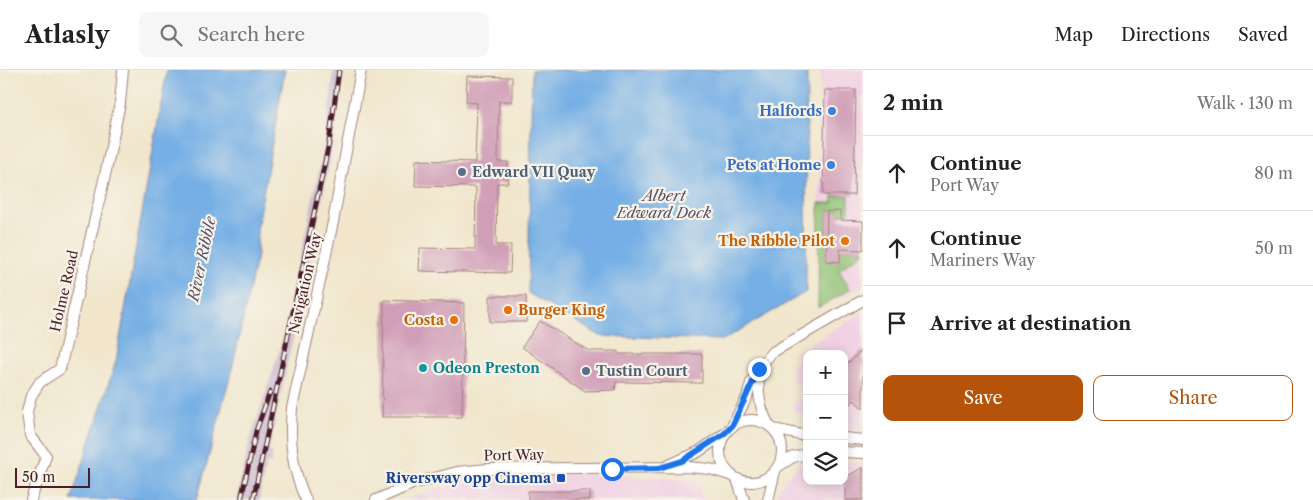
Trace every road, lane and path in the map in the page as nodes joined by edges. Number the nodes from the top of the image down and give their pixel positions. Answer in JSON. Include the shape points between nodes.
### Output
{"nodes":[{"id":1,"x":123,"y":70,"type":"edge"},
{"id":2,"x":361,"y":70,"type":"edge"},
{"id":3,"x":863,"y":300,"type":"edge"},
{"id":4,"x":759,"y":369,"type":"junction"},
{"id":5,"x":771,"y":427,"type":"junction"},
{"id":6,"x":728,"y":430,"type":"junction"},
{"id":7,"x":803,"y":435,"type":"edge"},
{"id":8,"x":848,"y":438,"type":"edge"},
{"id":9,"x":863,"y":440,"type":"edge"},
{"id":10,"x":848,"y":452,"type":"edge"},
{"id":11,"x":863,"y":453,"type":"edge"},
{"id":12,"x":803,"y":455,"type":"edge"},
{"id":13,"x":659,"y":468,"type":"junction"},
{"id":14,"x":777,"y":468,"type":"junction"},
{"id":15,"x":735,"y":477,"type":"junction"},
{"id":16,"x":31,"y":500,"type":"edge"},
{"id":17,"x":306,"y":500,"type":"edge"},
{"id":18,"x":376,"y":500,"type":"edge"},
{"id":19,"x":744,"y":500,"type":"edge"},
{"id":20,"x":768,"y":500,"type":"edge"}],
"edges":[{"from":1,"to":16,"type":"street","name":"Holme Road","via":[[120,103],[106,171],[60,370],[40,382],[31,396],[27,412],[30,435],[46,456]]},
{"from":2,"to":17,"type":"street","name":"Navigation Way","via":[[333,222],[292,408],[291,455]]},
{"from":3,"to":4,"type":"street","via":[[771,353]]},
{"from":4,"to":5,"type":"street","via":[[758,399]]},
{"from":4,"to":6,"type":"street"},
{"from":5,"to":6,"type":"street","via":[[752,419],[741,421]]},
{"from":5,"to":7,"type":"street"},
{"from":5,"to":14,"type":"street","via":[[780,438],[782,447]]},
{"from":6,"to":13,"type":"street","name":"Port Way","via":[[690,456]]},
{"from":6,"to":15,"type":"street","via":[[720,444],[720,454],[723,464]]},
{"from":8,"to":9,"type":"street"},
{"from":10,"to":11,"type":"street"},
{"from":12,"to":14,"type":"street","via":[[793,456]]},
{"from":13,"to":15,"type":"street","name":"Port Way","via":[[710,469]]},
{"from":13,"to":18,"type":"street","name":"Port Way","via":[[520,468],[456,472],[412,484]]},
{"from":14,"to":15,"type":"street","via":[[756,482]]},
{"from":14,"to":20,"type":"street"},
{"from":15,"to":19,"type":"street"}]}
